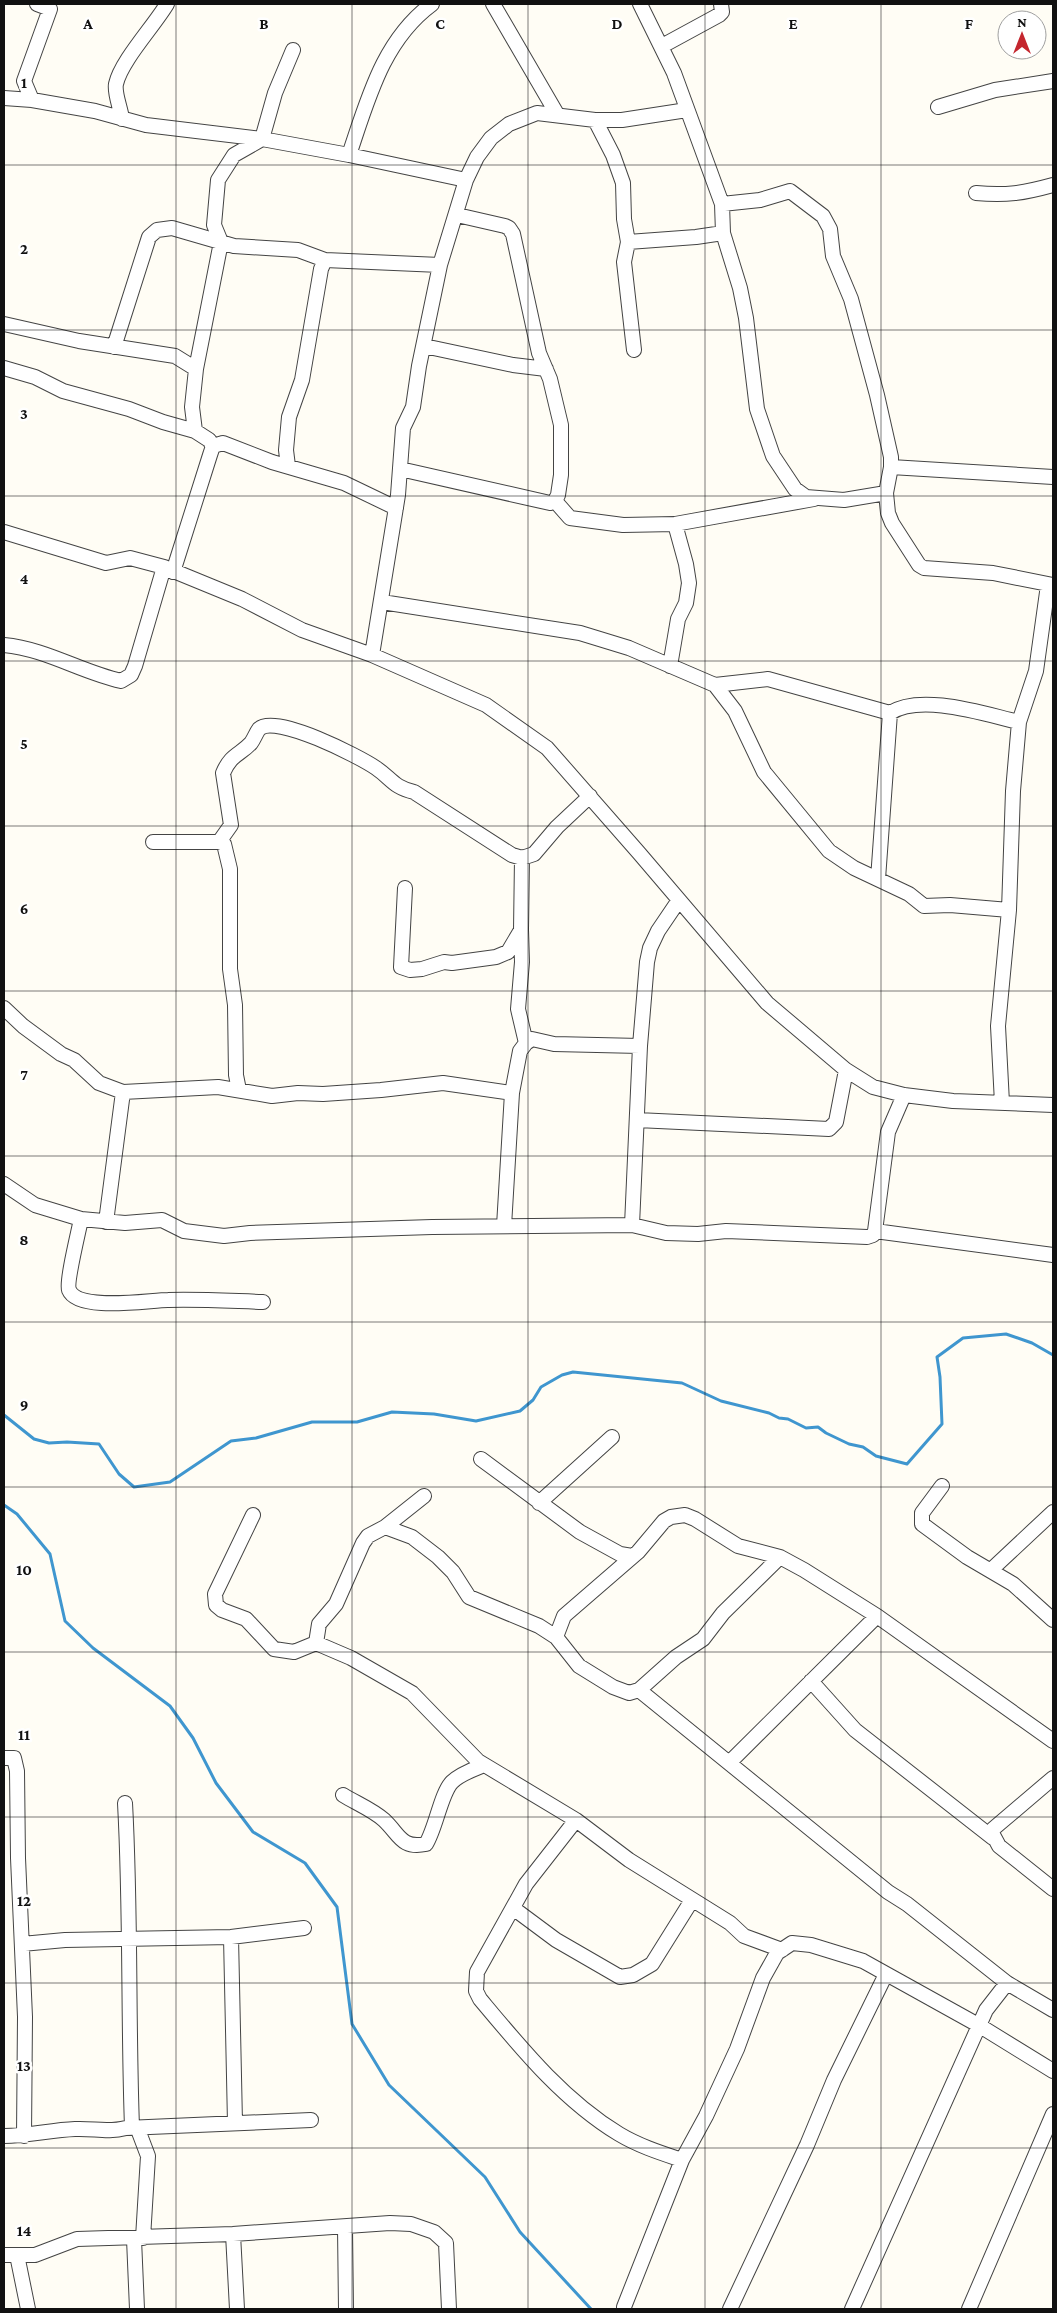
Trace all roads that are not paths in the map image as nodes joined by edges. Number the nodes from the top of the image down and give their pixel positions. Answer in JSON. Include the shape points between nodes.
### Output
{"nodes":[{"id":1,"x":167,"y":4,"type":"edge"},
{"id":2,"x":432,"y":4,"type":"edge"},
{"id":3,"x":493,"y":4,"type":"edge"},
{"id":4,"x":640,"y":4,"type":"edge"},
{"id":5,"x":721,"y":4,"type":"edge"},
{"id":6,"x":47,"y":5,"type":"edge"},
{"id":7,"x":662,"y":46,"type":"junction"},
{"id":8,"x":292,"y":50,"type":"dead end"},
{"id":9,"x":1053,"y":81,"type":"edge"},
{"id":10,"x":4,"y":98,"type":"edge"},
{"id":11,"x":32,"y":100,"type":"junction"},
{"id":12,"x":938,"y":107,"type":"dead end"},
{"id":13,"x":688,"y":110,"type":"junction"},
{"id":14,"x":557,"y":114,"type":"junction"},
{"id":15,"x":122,"y":119,"type":"junction"},
{"id":16,"x":595,"y":120,"type":"junction"},
{"id":17,"x":262,"y":139,"type":"junction"},
{"id":18,"x":349,"y":155,"type":"junction"},
{"id":19,"x":466,"y":180,"type":"junction"},
{"id":20,"x":1053,"y":185,"type":"edge"},
{"id":21,"x":976,"y":192,"type":"dead end"},
{"id":22,"x":722,"y":204,"type":"junction"},
{"id":23,"x":457,"y":214,"type":"junction"},
{"id":24,"x":723,"y":233,"type":"junction"},
{"id":25,"x":221,"y":242,"type":"junction"},
{"id":26,"x":628,"y":242,"type":"junction"},
{"id":27,"x":325,"y":260,"type":"junction"},
{"id":28,"x":440,"y":266,"type":"junction"},
{"id":29,"x":4,"y":324,"type":"edge"},
{"id":30,"x":424,"y":346,"type":"junction"},
{"id":31,"x":114,"y":347,"type":"junction"},
{"id":32,"x":634,"y":350,"type":"dead end"},
{"id":33,"x":4,"y":368,"type":"edge"},
{"id":34,"x":196,"y":369,"type":"junction"},
{"id":35,"x":546,"y":369,"type":"junction"},
{"id":36,"x":195,"y":431,"type":"junction"},
{"id":37,"x":213,"y":446,"type":"junction"},
{"id":38,"x":288,"y":466,"type":"junction"},
{"id":39,"x":892,"y":467,"type":"junction"},
{"id":40,"x":400,"y":469,"type":"junction"},
{"id":41,"x":1053,"y":477,"type":"edge"},
{"id":42,"x":886,"y":493,"type":"junction"},
{"id":43,"x":814,"y":499,"type":"junction"},
{"id":44,"x":555,"y":501,"type":"junction"},
{"id":45,"x":396,"y":508,"type":"junction"},
{"id":46,"x":675,"y":524,"type":"junction"},
{"id":47,"x":4,"y":532,"type":"edge"},
{"id":48,"x":169,"y":570,"type":"junction"},
{"id":49,"x":1051,"y":585,"type":"edge"},
{"id":50,"x":382,"y":602,"type":"junction"},
{"id":51,"x":4,"y":645,"type":"edge"},
{"id":52,"x":372,"y":655,"type":"junction"},
{"id":53,"x":670,"y":666,"type":"junction"},
{"id":54,"x":715,"y":685,"type":"junction"},
{"id":55,"x":890,"y":713,"type":"junction"},
{"id":56,"x":1019,"y":722,"type":"junction"},
{"id":57,"x":590,"y":796,"type":"junction"},
{"id":58,"x":153,"y":842,"type":"dead end"},
{"id":59,"x":219,"y":842,"type":"junction"},
{"id":60,"x":522,"y":858,"type":"junction"},
{"id":61,"x":878,"y":879,"type":"junction"},
{"id":62,"x":405,"y":888,"type":"dead end"},
{"id":63,"x":679,"y":900,"type":"junction"},
{"id":64,"x":1009,"y":910,"type":"junction"},
{"id":65,"x":520,"y":930,"type":"junction"},
{"id":66,"x":4,"y":1008,"type":"edge"},
{"id":67,"x":526,"y":1043,"type":"junction"},
{"id":68,"x":640,"y":1046,"type":"junction"},
{"id":69,"x":846,"y":1070,"type":"junction"},
{"id":70,"x":239,"y":1090,"type":"junction"},
{"id":71,"x":123,"y":1092,"type":"junction"},
{"id":72,"x":512,"y":1093,"type":"junction"},
{"id":73,"x":904,"y":1095,"type":"junction"},
{"id":74,"x":1002,"y":1103,"type":"junction"},
{"id":75,"x":1053,"y":1106,"type":"edge"},
{"id":76,"x":637,"y":1120,"type":"junction"},
{"id":77,"x":4,"y":1184,"type":"edge"},
{"id":78,"x":81,"y":1219,"type":"junction"},
{"id":79,"x":106,"y":1222,"type":"junction"},
{"id":80,"x":632,"y":1225,"type":"junction"},
{"id":81,"x":504,"y":1226,"type":"junction"},
{"id":82,"x":875,"y":1231,"type":"junction"},
{"id":83,"x":1053,"y":1255,"type":"edge"},
{"id":84,"x":263,"y":1302,"type":"dead end"},
{"id":85,"x":612,"y":1437,"type":"dead end"},
{"id":86,"x":481,"y":1459,"type":"dead end"},
{"id":87,"x":942,"y":1486,"type":"dead end"},
{"id":88,"x":424,"y":1496,"type":"dead end"},
{"id":89,"x":539,"y":1503,"type":"junction"},
{"id":90,"x":1053,"y":1512,"type":"edge"},
{"id":91,"x":253,"y":1515,"type":"dead end"},
{"id":92,"x":385,"y":1528,"type":"junction"},
{"id":93,"x":632,"y":1556,"type":"junction"},
{"id":94,"x":780,"y":1557,"type":"junction"},
{"id":95,"x":991,"y":1570,"type":"junction"},
{"id":96,"x":876,"y":1616,"type":"junction"},
{"id":97,"x":1053,"y":1620,"type":"edge"},
{"id":98,"x":556,"y":1637,"type":"junction"},
{"id":99,"x":316,"y":1643,"type":"junction"},
{"id":100,"x":811,"y":1681,"type":"junction"},
{"id":101,"x":639,"y":1690,"type":"junction"},
{"id":102,"x":1053,"y":1741,"type":"edge"},
{"id":103,"x":4,"y":1758,"type":"edge"},
{"id":104,"x":729,"y":1763,"type":"junction"},
{"id":105,"x":484,"y":1764,"type":"junction"},
{"id":106,"x":1053,"y":1778,"type":"edge"},
{"id":107,"x":343,"y":1795,"type":"dead end"},
{"id":108,"x":125,"y":1803,"type":"dead end"},
{"id":109,"x":576,"y":1820,"type":"junction"},
{"id":110,"x":993,"y":1838,"type":"junction"},
{"id":111,"x":1053,"y":1889,"type":"edge"},
{"id":112,"x":692,"y":1900,"type":"junction"},
{"id":113,"x":513,"y":1908,"type":"junction"},
{"id":114,"x":304,"y":1928,"type":"dead end"},
{"id":115,"x":231,"y":1937,"type":"junction"},
{"id":116,"x":129,"y":1939,"type":"junction"},
{"id":117,"x":22,"y":1944,"type":"junction"},
{"id":118,"x":782,"y":1950,"type":"junction"},
{"id":119,"x":886,"y":1974,"type":"junction"},
{"id":120,"x":1006,"y":1983,"type":"junction"},
{"id":121,"x":1053,"y":2010,"type":"edge"},
{"id":122,"x":980,"y":2026,"type":"junction"},
{"id":123,"x":1053,"y":2071,"type":"edge"},
{"id":124,"x":1053,"y":2114,"type":"edge"},
{"id":125,"x":311,"y":2120,"type":"dead end"},
{"id":126,"x":235,"y":2123,"type":"junction"},
{"id":127,"x":134,"y":2127,"type":"junction"},
{"id":128,"x":4,"y":2136,"type":"edge"},
{"id":129,"x":24,"y":2136,"type":"junction"},
{"id":130,"x":682,"y":2160,"type":"junction"},
{"id":131,"x":345,"y":2228,"type":"junction"},
{"id":132,"x":233,"y":2234,"type":"junction"},
{"id":133,"x":139,"y":2239,"type":"junction"},
{"id":134,"x":10,"y":2255,"type":"edge"},
{"id":135,"x":624,"y":2307,"type":"dead end"},
{"id":136,"x":28,"y":2309,"type":"edge"},
{"id":137,"x":137,"y":2309,"type":"edge"},
{"id":138,"x":237,"y":2309,"type":"edge"},
{"id":139,"x":346,"y":2309,"type":"edge"},
{"id":140,"x":449,"y":2309,"type":"edge"},
{"id":141,"x":730,"y":2309,"type":"edge"},
{"id":142,"x":852,"y":2309,"type":"edge"},
{"id":143,"x":970,"y":2309,"type":"edge"}],
"edges":[{"from":1,"to":15,"type":"street","via":[[127,62],[116,85]]},
{"from":2,"to":18,"type":"street","via":[[392,46],[374,82]]},
{"from":3,"to":14,"type":"street"},
{"from":4,"to":7,"type":"street"},
{"from":5,"to":7,"type":"street","via":[[719,15]]},
{"from":6,"to":11,"type":"street","via":[[24,80]]},
{"from":7,"to":13,"type":"street"},
{"from":8,"to":17,"type":"street"},
{"from":9,"to":12,"type":"street","via":[[995,90]]},
{"from":10,"to":11,"type":"street"},
{"from":11,"to":15,"type":"street"},
{"from":13,"to":16,"type":"street","via":[[642,119]]},
{"from":13,"to":22,"type":"street"},
{"from":14,"to":16,"type":"street"},
{"from":14,"to":19,"type":"street","via":[[537,113],[509,124],[482,149]]},
{"from":15,"to":17,"type":"street","via":[[146,125]]},
{"from":16,"to":26,"type":"street","via":[[613,155],[622,183]]},
{"from":17,"to":18,"type":"street"},
{"from":17,"to":25,"type":"street","via":[[234,155],[218,180],[214,224]]},
{"from":18,"to":19,"type":"street"},
{"from":19,"to":23,"type":"street"},
{"from":20,"to":21,"type":"street","via":[[1022,194]]},
{"from":22,"to":24,"type":"street"},
{"from":22,"to":39,"type":"street","via":[[760,200],[790,191],[823,216],[830,229],[835,265],[850,299],[877,395]]},
{"from":23,"to":28,"type":"street"},
{"from":23,"to":35,"type":"street","via":[[512,230],[538,353]]},
{"from":24,"to":26,"type":"street"},
{"from":24,"to":43,"type":"street","via":[[746,318],[756,409],[773,456],[785,475],[800,494]]},
{"from":25,"to":27,"type":"street","via":[[234,246],[298,250]]},
{"from":25,"to":31,"type":"street","via":[[172,228],[157,230],[149,237]]},
{"from":25,"to":34,"type":"street"},
{"from":26,"to":32,"type":"street","via":[[624,262]]},
{"from":27,"to":28,"type":"street"},
{"from":27,"to":38,"type":"street","via":[[320,269],[302,380],[289,417]]},
{"from":28,"to":30,"type":"street"},
{"from":29,"to":31,"type":"street"},
{"from":30,"to":35,"type":"street","via":[[513,366]]},
{"from":30,"to":40,"type":"street","via":[[413,407],[403,428]]},
{"from":31,"to":34,"type":"street","via":[[175,356]]},
{"from":33,"to":36,"type":"street","via":[[36,377],[63,392]]},
{"from":34,"to":36,"type":"street","via":[[192,407]]},
{"from":35,"to":44,"type":"street","via":[[560,425],[561,475]]},
{"from":36,"to":37,"type":"street"},
{"from":37,"to":38,"type":"street","via":[[223,443]]},
{"from":37,"to":48,"type":"street"},
{"from":38,"to":45,"type":"street","via":[[344,483]]},
{"from":39,"to":41,"type":"street"},
{"from":39,"to":42,"type":"street"},
{"from":40,"to":44,"type":"street","via":[[537,501]]},
{"from":40,"to":45,"type":"street"},
{"from":42,"to":43,"type":"street","via":[[858,499]]},
{"from":42,"to":49,"type":"street","via":[[892,523],[924,568],[993,573]]},
{"from":43,"to":46,"type":"street"},
{"from":44,"to":46,"type":"street","via":[[570,518],[622,525]]},
{"from":45,"to":50,"type":"street"},
{"from":46,"to":53,"type":"street","via":[[689,583],[686,603],[678,618]]},
{"from":47,"to":48,"type":"street","via":[[106,564],[130,558]]},
{"from":48,"to":51,"type":"street","via":[[135,666],[131,675],[122,681],[31,649]]},
{"from":48,"to":52,"type":"street","via":[[242,599],[302,630]]},
{"from":49,"to":56,"type":"street","via":[[1036,671]]},
{"from":50,"to":52,"type":"street"},
{"from":50,"to":53,"type":"street","via":[[580,633],[630,648]]},
{"from":52,"to":57,"type":"street","via":[[493,709],[547,748]]},
{"from":53,"to":54,"type":"street"},
{"from":54,"to":55,"type":"street","via":[[768,679]]},
{"from":54,"to":61,"type":"street","via":[[735,712],[764,772],[829,851]]},
{"from":55,"to":56,"type":"street","via":[[897,708],[940,704]]},
{"from":55,"to":61,"type":"street"},
{"from":56,"to":64,"type":"street"},
{"from":57,"to":60,"type":"street","via":[[534,854]]},
{"from":57,"to":63,"type":"street"},
{"from":58,"to":59,"type":"street"},
{"from":59,"to":60,"type":"street","via":[[231,825],[223,773],[236,753],[250,744],[259,730],[270,726],[310,736],[350,753],[377,769],[400,789],[414,792],[512,855]]},
{"from":59,"to":70,"type":"street","via":[[228,852],[230,869],[230,969]]},
{"from":60,"to":65,"type":"street"},
{"from":61,"to":64,"type":"street","via":[[909,894],[924,906]]},
{"from":62,"to":65,"type":"street","via":[[401,967],[410,970],[444,962],[496,958],[508,952]]},
{"from":63,"to":68,"type":"street","via":[[650,948],[645,971]]},
{"from":63,"to":69,"type":"street","via":[[768,1003]]},
{"from":64,"to":74,"type":"street","via":[[998,1026]]},
{"from":65,"to":67,"type":"street","via":[[522,962],[518,1009]]},
{"from":66,"to":71,"type":"street","via":[[23,1026],[100,1082]]},
{"from":67,"to":68,"type":"street","via":[[532,1040],[554,1044]]},
{"from":67,"to":72,"type":"street","via":[[520,1051]]},
{"from":68,"to":76,"type":"street"},
{"from":69,"to":73,"type":"street","via":[[873,1087]]},
{"from":69,"to":76,"type":"street","via":[[836,1122],[828,1129]]},
{"from":70,"to":71,"type":"street"},
{"from":70,"to":72,"type":"street","via":[[272,1096],[443,1084]]},
{"from":71,"to":79,"type":"street"},
{"from":72,"to":81,"type":"street"},
{"from":73,"to":74,"type":"street"},
{"from":73,"to":82,"type":"street","via":[[888,1132],[883,1154]]},
{"from":74,"to":75,"type":"street"},
{"from":76,"to":80,"type":"street"},
{"from":77,"to":78,"type":"street","via":[[35,1205]]},
{"from":78,"to":79,"type":"street"},
{"from":78,"to":84,"type":"street","via":[[68,1285],[74,1296],[81,1300],[109,1303],[166,1300]]},
{"from":79,"to":81,"type":"street","via":[[162,1220],[184,1231],[224,1236]]},
{"from":80,"to":81,"type":"street"},
{"from":80,"to":82,"type":"street","via":[[666,1233],[698,1234],[726,1230],[867,1237]]},
{"from":82,"to":83,"type":"street"},
{"from":85,"to":89,"type":"street"},
{"from":86,"to":89,"type":"street"},
{"from":87,"to":95,"type":"street","via":[[922,1512],[922,1524],[966,1557]]},
{"from":88,"to":92,"type":"street"},
{"from":89,"to":93,"type":"street","via":[[580,1532],[620,1554]]},
{"from":90,"to":95,"type":"street"},
{"from":91,"to":99,"type":"street","via":[[215,1594],[216,1605],[246,1619],[274,1648],[294,1652]]},
{"from":92,"to":98,"type":"street","via":[[412,1537],[438,1557],[453,1572],[469,1597],[540,1626]]},
{"from":92,"to":99,"type":"street","via":[[368,1536],[363,1543],[336,1604],[319,1624]]},
{"from":93,"to":94,"type":"street","via":[[664,1521],[678,1515],[695,1519],[738,1546]]},
{"from":93,"to":98,"type":"street","via":[[564,1616]]},
{"from":94,"to":96,"type":"street"},
{"from":94,"to":101,"type":"street","via":[[723,1613],[702,1639],[676,1656]]},
{"from":95,"to":97,"type":"street","via":[[1013,1584]]},
{"from":96,"to":100,"type":"street"},
{"from":96,"to":102,"type":"street"},
{"from":98,"to":101,"type":"street","via":[[580,1666],[624,1692]]},
{"from":99,"to":105,"type":"street","via":[[351,1658],[412,1693]]},
{"from":100,"to":104,"type":"street"},
{"from":100,"to":110,"type":"street","via":[[855,1730]]},
{"from":101,"to":104,"type":"street"},
{"from":103,"to":117,"type":"street","via":[[14,1758],[17,1762]]},
{"from":104,"to":120,"type":"street"},
{"from":105,"to":107,"type":"street","via":[[452,1782],[426,1844],[414,1846],[402,1841],[384,1820]]},
{"from":105,"to":109,"type":"street"},
{"from":106,"to":110,"type":"street","via":[[993,1830]]},
{"from":108,"to":116,"type":"street"},
{"from":109,"to":112,"type":"street"},
{"from":109,"to":113,"type":"street","via":[[526,1884]]},
{"from":110,"to":111,"type":"street"},
{"from":112,"to":113,"type":"street","via":[[652,1964],[633,1975],[620,1977],[556,1940]]},
{"from":112,"to":118,"type":"street","via":[[730,1923],[744,1936]]},
{"from":113,"to":130,"type":"street","via":[[477,1972],[476,1991],[480,1999],[533,2063],[598,2119],[620,2134]]},
{"from":114,"to":115,"type":"street"},
{"from":115,"to":116,"type":"street"},
{"from":115,"to":126,"type":"street"},
{"from":116,"to":117,"type":"street"},
{"from":116,"to":127,"type":"street"},
{"from":117,"to":129,"type":"street"},
{"from":118,"to":119,"type":"street","via":[[792,1943],[811,1945],[862,1961]]},
{"from":118,"to":130,"type":"street","via":[[763,1978],[737,2049]]},
{"from":119,"to":122,"type":"street"},
{"from":119,"to":141,"type":"street"},
{"from":120,"to":121,"type":"street"},
{"from":120,"to":122,"type":"street","via":[[986,2010]]},
{"from":122,"to":123,"type":"street"},
{"from":122,"to":142,"type":"street"},
{"from":124,"to":143,"type":"street"},
{"from":125,"to":126,"type":"street"},
{"from":126,"to":127,"type":"street"},
{"from":127,"to":129,"type":"street","via":[[106,2132],[73,2129]]},
{"from":127,"to":133,"type":"street","via":[[148,2156]]},
{"from":128,"to":129,"type":"street"},
{"from":130,"to":135,"type":"street"},
{"from":131,"to":132,"type":"street"},
{"from":131,"to":139,"type":"street"},
{"from":131,"to":140,"type":"street","via":[[411,2224],[440,2235],[448,2250]]},
{"from":132,"to":133,"type":"street"},
{"from":132,"to":138,"type":"street"},
{"from":133,"to":134,"type":"street","via":[[77,2239],[35,2255]]},
{"from":133,"to":137,"type":"street"},
{"from":134,"to":136,"type":"street"}]}
